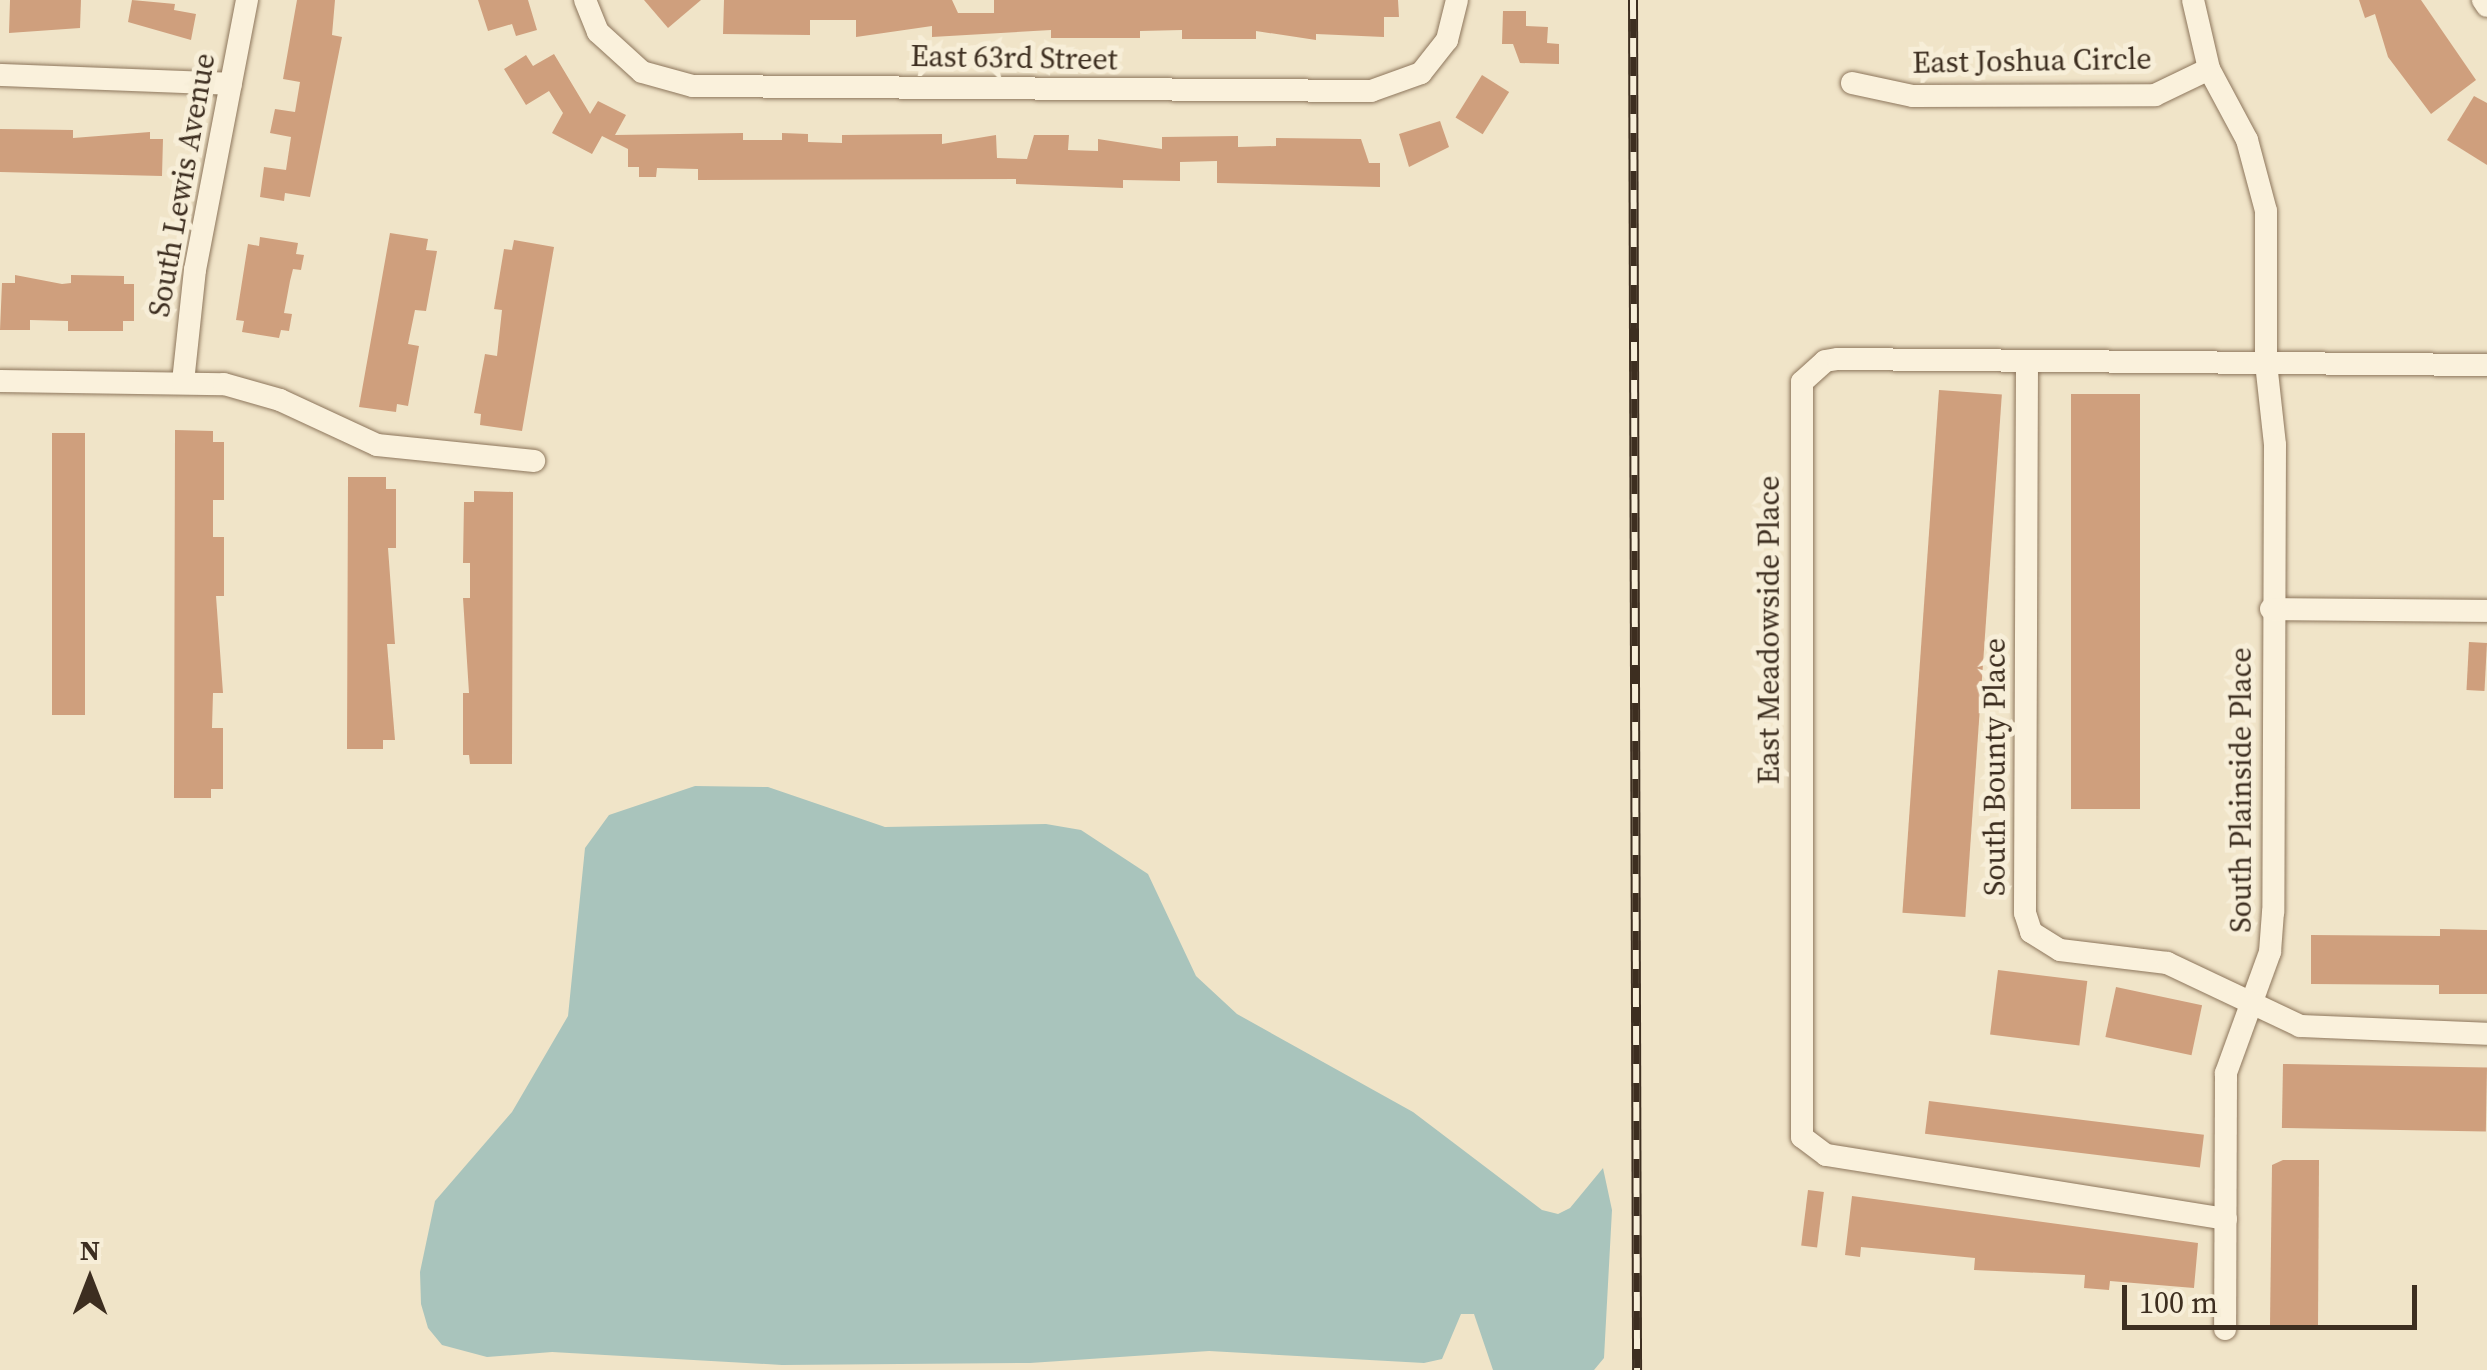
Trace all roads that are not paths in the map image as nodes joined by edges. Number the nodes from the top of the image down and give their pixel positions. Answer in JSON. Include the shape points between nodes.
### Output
{"nodes":[{"id":1,"x":248,"y":0,"type":"edge"},
{"id":2,"x":585,"y":0,"type":"edge"},
{"id":3,"x":1457,"y":0,"type":"edge"},
{"id":4,"x":2192,"y":0,"type":"edge"},
{"id":5,"x":2210,"y":69,"type":"junction"},
{"id":6,"x":0,"y":76,"type":"edge"},
{"id":7,"x":1852,"y":82,"type":"dead end"},
{"id":8,"x":231,"y":84,"type":"junction"},
{"id":9,"x":2027,"y":363,"type":"junction"},
{"id":10,"x":2266,"y":363,"type":"junction"},
{"id":11,"x":2487,"y":365,"type":"edge"},
{"id":12,"x":0,"y":382,"type":"edge"},
{"id":13,"x":183,"y":382,"type":"junction"},
{"id":14,"x":534,"y":462,"type":"dead end"},
{"id":15,"x":2272,"y":610,"type":"junction"},
{"id":16,"x":2487,"y":611,"type":"edge"},
{"id":17,"x":2253,"y":1003,"type":"junction"},
{"id":18,"x":2487,"y":1034,"type":"edge"},
{"id":19,"x":2226,"y":1219,"type":"junction"},
{"id":20,"x":2225,"y":1329,"type":"dead end"}],
"edges":[{"from":1,"to":8,"type":"street","name":"South Lewis Avenue"},
{"from":2,"to":3,"type":"street","name":"East 63rd Street","via":[[598,32],[642,72],[693,86],[1371,92],[1399,86],[1437,56],[1454,25]]},
{"from":4,"to":5,"type":"street","name":"South Plainside Place"},
{"from":5,"to":7,"type":"street","name":"East Joshua Circle","via":[[2155,95],[1912,96]]},
{"from":5,"to":10,"type":"street","name":"South Plainside Place","via":[[2247,140],[2266,211]]},
{"from":6,"to":8,"type":"street"},
{"from":8,"to":13,"type":"street","name":"South Lewis Avenue","via":[[194,270]]},
{"from":9,"to":10,"type":"street","name":"East Meadowside Place"},
{"from":9,"to":17,"type":"street","name":"South Bounty Place","via":[[2025,914],[2031,932],[2060,950],[2167,963]]},
{"from":9,"to":19,"type":"street","name":"East Meadowside Place","via":[[1838,358],[1825,360],[1802,382],[1802,1137],[1826,1155]]},
{"from":10,"to":11,"type":"street","name":"East Meadowside Place"},
{"from":10,"to":15,"type":"street","name":"South Plainside Place","via":[[2275,445]]},
{"from":12,"to":13,"type":"street"},
{"from":13,"to":14,"type":"street","via":[[260,393],[376,445]]},
{"from":15,"to":16,"type":"street"},
{"from":15,"to":17,"type":"street","name":"South Plainside Place","via":[[2273,912],[2270,952]]},
{"from":17,"to":18,"type":"street","name":"South Bounty Place","via":[[2300,1026],[2344,1033]]},
{"from":17,"to":19,"type":"street","name":"South Plainside Place","via":[[2232,1042],[2226,1073]]},
{"from":19,"to":20,"type":"street","name":"South Plainside Place"}]}
